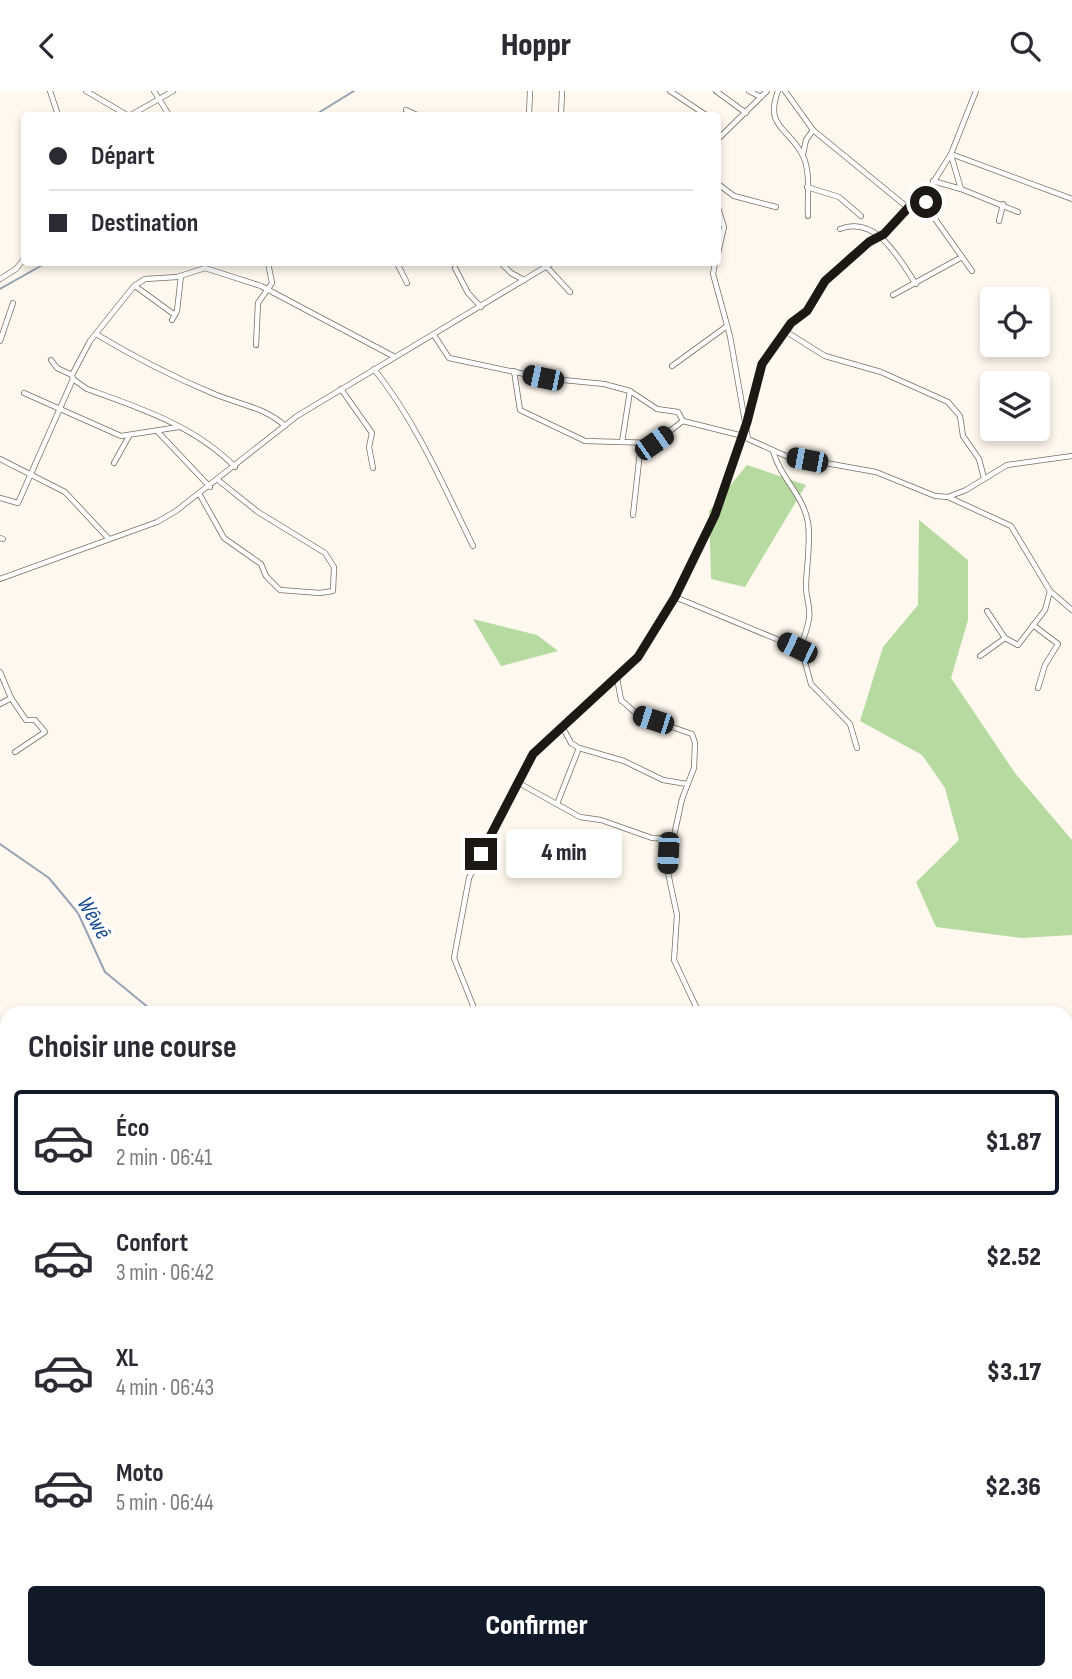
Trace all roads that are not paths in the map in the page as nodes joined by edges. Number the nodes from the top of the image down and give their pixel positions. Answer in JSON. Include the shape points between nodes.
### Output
{"nodes":[{"id":1,"x":50,"y":91,"type":"edge"},
{"id":2,"x":86,"y":91,"type":"edge"},
{"id":3,"x":154,"y":91,"type":"edge"},
{"id":4,"x":173,"y":91,"type":"edge"},
{"id":5,"x":530,"y":91,"type":"edge"},
{"id":6,"x":562,"y":91,"type":"edge"},
{"id":7,"x":670,"y":91,"type":"edge"},
{"id":8,"x":716,"y":91,"type":"edge"},
{"id":9,"x":749,"y":91,"type":"edge"},
{"id":10,"x":768,"y":91,"type":"edge"},
{"id":11,"x":778,"y":91,"type":"edge"},
{"id":12,"x":785,"y":91,"type":"edge"},
{"id":13,"x":976,"y":91,"type":"edge"},
{"id":14,"x":761,"y":97,"type":"junction"},
{"id":15,"x":159,"y":99,"type":"junction"},
{"id":16,"x":406,"y":110,"type":"dead end"},
{"id":17,"x":57,"y":112,"type":"edge"},
{"id":18,"x":124,"y":112,"type":"edge"},
{"id":19,"x":135,"y":112,"type":"edge"},
{"id":20,"x":167,"y":112,"type":"edge"},
{"id":21,"x":410,"y":112,"type":"edge"},
{"id":22,"x":529,"y":112,"type":"edge"},
{"id":23,"x":561,"y":112,"type":"edge"},
{"id":24,"x":702,"y":112,"type":"edge"},
{"id":25,"x":746,"y":113,"type":"junction"},
{"id":26,"x":721,"y":128,"type":"edge"},
{"id":27,"x":813,"y":130,"type":"junction"},
{"id":28,"x":725,"y":132,"type":"junction"},
{"id":29,"x":721,"y":136,"type":"edge"},
{"id":30,"x":803,"y":154,"type":"junction"},
{"id":31,"x":951,"y":154,"type":"junction"},
{"id":32,"x":933,"y":181,"type":"junction"},
{"id":33,"x":721,"y":186,"type":"edge"},
{"id":34,"x":807,"y":186,"type":"junction"},
{"id":35,"x":961,"y":188,"type":"junction"},
{"id":36,"x":929,"y":189,"type":"junction"},
{"id":37,"x":920,"y":195,"type":"junction"},
{"id":38,"x":1072,"y":199,"type":"edge"},
{"id":39,"x":926,"y":202,"type":"junction"},
{"id":40,"x":1003,"y":205,"type":"junction"},
{"id":41,"x":776,"y":207,"type":"dead end"},
{"id":42,"x":907,"y":207,"type":"junction"},
{"id":43,"x":1018,"y":212,"type":"dead end"},
{"id":44,"x":808,"y":216,"type":"dead end"},
{"id":45,"x":861,"y":216,"type":"dead end"},
{"id":46,"x":721,"y":219,"type":"edge"},
{"id":47,"x":999,"y":221,"type":"dead end"},
{"id":48,"x":840,"y":229,"type":"dead end"},
{"id":49,"x":882,"y":236,"type":"junction"},
{"id":50,"x":721,"y":237,"type":"edge"},
{"id":51,"x":962,"y":257,"type":"junction"},
{"id":52,"x":21,"y":262,"type":"edge"},
{"id":53,"x":269,"y":266,"type":"edge"},
{"id":54,"x":399,"y":266,"type":"edge"},
{"id":55,"x":504,"y":266,"type":"edge"},
{"id":56,"x":546,"y":266,"type":"joint"},
{"id":57,"x":714,"y":266,"type":"edge"},
{"id":58,"x":455,"y":268,"type":"dead end"},
{"id":59,"x":972,"y":271,"type":"dead end"},
{"id":60,"x":181,"y":275,"type":"junction"},
{"id":61,"x":0,"y":279,"type":"edge"},
{"id":62,"x":524,"y":280,"type":"junction"},
{"id":63,"x":407,"y":283,"type":"dead end"},
{"id":64,"x":916,"y":284,"type":"junction"},
{"id":65,"x":134,"y":286,"type":"junction"},
{"id":66,"x":264,"y":287,"type":"junction"},
{"id":67,"x":570,"y":292,"type":"dead end"},
{"id":68,"x":893,"y":295,"type":"dead end"},
{"id":69,"x":13,"y":303,"type":"dead end"},
{"id":70,"x":481,"y":307,"type":"junction"},
{"id":71,"x":727,"y":326,"type":"junction"},
{"id":72,"x":785,"y":331,"type":"junction"},
{"id":73,"x":96,"y":334,"type":"junction"},
{"id":74,"x":434,"y":335,"type":"junction"},
{"id":75,"x":0,"y":341,"type":"edge"},
{"id":76,"x":256,"y":345,"type":"dead end"},
{"id":77,"x":393,"y":356,"type":"junction"},
{"id":78,"x":51,"y":361,"type":"dead end"},
{"id":79,"x":672,"y":366,"type":"dead end"},
{"id":80,"x":374,"y":369,"type":"junction"},
{"id":81,"x":514,"y":371,"type":"junction"},
{"id":82,"x":72,"y":377,"type":"junction"},
{"id":83,"x":341,"y":389,"type":"junction"},
{"id":84,"x":630,"y":391,"type":"junction"},
{"id":85,"x":23,"y":393,"type":"dead end"},
{"id":86,"x":58,"y":407,"type":"junction"},
{"id":87,"x":683,"y":421,"type":"junction"},
{"id":88,"x":747,"y":422,"type":"junction"},
{"id":89,"x":179,"y":426,"type":"junction"},
{"id":90,"x":285,"y":426,"type":"junction"},
{"id":91,"x":158,"y":432,"type":"junction"},
{"id":92,"x":129,"y":435,"type":"junction"},
{"id":93,"x":741,"y":436,"type":"junction"},
{"id":94,"x":748,"y":439,"type":"junction"},
{"id":95,"x":622,"y":442,"type":"junction"},
{"id":96,"x":641,"y":443,"type":"junction"},
{"id":97,"x":773,"y":451,"type":"junction"},
{"id":98,"x":1072,"y":456,"type":"edge"},
{"id":99,"x":0,"y":459,"type":"edge"},
{"id":100,"x":114,"y":463,"type":"dead end"},
{"id":101,"x":235,"y":467,"type":"junction"},
{"id":102,"x":373,"y":468,"type":"dead end"},
{"id":103,"x":30,"y":474,"type":"junction"},
{"id":104,"x":984,"y":478,"type":"junction"},
{"id":105,"x":218,"y":480,"type":"junction"},
{"id":106,"x":210,"y":487,"type":"junction"},
{"id":107,"x":966,"y":490,"type":"junction"},
{"id":108,"x":200,"y":495,"type":"junction"},
{"id":109,"x":948,"y":497,"type":"junction"},
{"id":110,"x":0,"y":498,"type":"edge"},
{"id":111,"x":968,"y":506,"type":"junction"},
{"id":112,"x":633,"y":515,"type":"dead end"},
{"id":113,"x":108,"y":538,"type":"junction"},
{"id":114,"x":473,"y":546,"type":"dead end"},
{"id":115,"x":0,"y":579,"type":"edge"},
{"id":116,"x":1050,"y":591,"type":"junction"},
{"id":117,"x":675,"y":597,"type":"junction"},
{"id":118,"x":1072,"y":610,"type":"edge"},
{"id":119,"x":987,"y":611,"type":"dead end"},
{"id":120,"x":1033,"y":625,"type":"junction"},
{"id":121,"x":1005,"y":638,"type":"junction"},
{"id":122,"x":797,"y":648,"type":"junction"},
{"id":123,"x":980,"y":656,"type":"dead end"},
{"id":124,"x":0,"y":672,"type":"edge"},
{"id":125,"x":617,"y":678,"type":"junction"},
{"id":126,"x":1038,"y":688,"type":"dead end"},
{"id":127,"x":11,"y":698,"type":"junction"},
{"id":128,"x":0,"y":704,"type":"edge"},
{"id":129,"x":563,"y":728,"type":"junction"},
{"id":130,"x":579,"y":748,"type":"junction"},
{"id":131,"x":857,"y":748,"type":"dead end"},
{"id":132,"x":15,"y":752,"type":"dead end"},
{"id":133,"x":517,"y":782,"type":"junction"},
{"id":134,"x":687,"y":784,"type":"junction"},
{"id":135,"x":556,"y":804,"type":"junction"},
{"id":136,"x":672,"y":839,"type":"junction"},
{"id":137,"x":473,"y":1006,"type":"edge"},
{"id":138,"x":696,"y":1006,"type":"edge"}],
"edges":[{"from":1,"to":17,"type":"street"},
{"from":2,"to":18,"type":"street"},
{"from":3,"to":15,"type":"street"},
{"from":4,"to":15,"type":"street"},
{"from":5,"to":22,"type":"street"},
{"from":6,"to":23,"type":"street"},
{"from":7,"to":24,"type":"street"},
{"from":8,"to":25,"type":"street"},
{"from":9,"to":14,"type":"street"},
{"from":10,"to":14,"type":"street"},
{"from":11,"to":30,"type":"street","via":[[773,116]]},
{"from":12,"to":27,"type":"street"},
{"from":13,"to":31,"type":"street"},
{"from":14,"to":25,"type":"street"},
{"from":15,"to":19,"type":"street"},
{"from":15,"to":20,"type":"street"},
{"from":16,"to":21,"type":"street"},
{"from":25,"to":28,"type":"street"},
{"from":26,"to":28,"type":"street"},
{"from":27,"to":30,"type":"street"},
{"from":27,"to":42,"type":"street"},
{"from":28,"to":29,"type":"street"},
{"from":30,"to":34,"type":"street"},
{"from":31,"to":32,"type":"street"},
{"from":31,"to":35,"type":"street"},
{"from":31,"to":38,"type":"street"},
{"from":32,"to":35,"type":"street"},
{"from":32,"to":36,"type":"street"},
{"from":33,"to":41,"type":"street","via":[[734,196]]},
{"from":34,"to":44,"type":"street"},
{"from":34,"to":45,"type":"street","via":[[839,197]]},
{"from":35,"to":40,"type":"street"},
{"from":36,"to":37,"type":"street"},
{"from":36,"to":39,"type":"street"},
{"from":37,"to":39,"type":"street"},
{"from":37,"to":42,"type":"street"},
{"from":39,"to":51,"type":"street"},
{"from":40,"to":43,"type":"street"},
{"from":40,"to":47,"type":"street"},
{"from":42,"to":49,"type":"street"},
{"from":46,"to":50,"type":"street"},
{"from":48,"to":49,"type":"street","via":[[858,228]]},
{"from":49,"to":64,"type":"street"},
{"from":49,"to":72,"type":"street","via":[[825,281],[807,311]]},
{"from":51,"to":59,"type":"street"},
{"from":51,"to":64,"type":"street"},
{"from":52,"to":61,"type":"street"},
{"from":53,"to":66,"type":"street","via":[[272,283]]},
{"from":54,"to":63,"type":"street"},
{"from":55,"to":62,"type":"street"},
{"from":56,"to":62,"type":"street"},
{"from":56,"to":67,"type":"street"},
{"from":57,"to":71,"type":"street"},
{"from":58,"to":70,"type":"street"},
{"from":60,"to":65,"type":"street","via":[[145,279]]},
{"from":60,"to":65,"type":"street","via":[[174,317]]},
{"from":60,"to":66,"type":"street","via":[[213,268]]},
{"from":62,"to":70,"type":"street"},
{"from":64,"to":68,"type":"street"},
{"from":65,"to":73,"type":"street"},
{"from":66,"to":76,"type":"street","via":[[258,303]]},
{"from":66,"to":77,"type":"street"},
{"from":69,"to":75,"type":"street"},
{"from":70,"to":74,"type":"street"},
{"from":71,"to":79,"type":"street"},
{"from":71,"to":88,"type":"street"},
{"from":72,"to":88,"type":"street","via":[[762,364]]},
{"from":72,"to":104,"type":"street","via":[[825,356],[881,372],[948,402],[960,416],[963,436],[979,459]]},
{"from":73,"to":82,"type":"street"},
{"from":73,"to":90,"type":"street","via":[[150,366],[273,414]]},
{"from":74,"to":77,"type":"street"},
{"from":74,"to":81,"type":"street","via":[[449,358]]},
{"from":77,"to":80,"type":"street"},
{"from":78,"to":82,"type":"street"},
{"from":80,"to":83,"type":"street"},
{"from":80,"to":114,"type":"street","via":[[411,420]]},
{"from":81,"to":84,"type":"street"},
{"from":81,"to":95,"type":"street","via":[[520,410],[585,441]]},
{"from":82,"to":86,"type":"street"},
{"from":82,"to":89,"type":"street","via":[[87,389]]},
{"from":83,"to":90,"type":"street"},
{"from":83,"to":102,"type":"street","via":[[372,433]]},
{"from":84,"to":87,"type":"street","via":[[657,409],[678,412]]},
{"from":84,"to":95,"type":"street"},
{"from":85,"to":86,"type":"street"},
{"from":86,"to":92,"type":"street","via":[[121,436]]},
{"from":86,"to":103,"type":"street"},
{"from":87,"to":93,"type":"street"},
{"from":87,"to":96,"type":"street","via":[[654,443]]},
{"from":88,"to":93,"type":"street"},
{"from":88,"to":94,"type":"street"},
{"from":89,"to":91,"type":"street"},
{"from":89,"to":101,"type":"street","via":[[213,445]]},
{"from":90,"to":101,"type":"street"},
{"from":91,"to":92,"type":"street"},
{"from":91,"to":106,"type":"street"},
{"from":92,"to":100,"type":"street"},
{"from":93,"to":94,"type":"street"},
{"from":93,"to":117,"type":"street","via":[[715,515]]},
{"from":94,"to":97,"type":"street"},
{"from":95,"to":96,"type":"street"},
{"from":96,"to":112,"type":"street"},
{"from":97,"to":109,"type":"street","via":[[876,472]]},
{"from":97,"to":122,"type":"street","via":[[778,470],[808,520],[809,617]]},
{"from":98,"to":104,"type":"street","via":[[1007,465]]},
{"from":99,"to":103,"type":"street"},
{"from":101,"to":105,"type":"street"},
{"from":103,"to":110,"type":"street","via":[[18,503]]},
{"from":103,"to":113,"type":"street","via":[[65,492]]},
{"from":104,"to":107,"type":"street"},
{"from":105,"to":106,"type":"street"},
{"from":105,"to":108,"type":"street","via":[[258,512],[325,553],[334,567],[333,591],[275,587],[261,564],[224,538]]},
{"from":106,"to":108,"type":"street"},
{"from":107,"to":109,"type":"street"},
{"from":107,"to":111,"type":"street"},
{"from":108,"to":113,"type":"street","via":[[157,521]]},
{"from":109,"to":111,"type":"street"},
{"from":111,"to":116,"type":"street","via":[[1011,526]]},
{"from":113,"to":115,"type":"street"},
{"from":116,"to":118,"type":"street"},
{"from":116,"to":120,"type":"street","via":[[1045,610]]},
{"from":117,"to":122,"type":"street"},
{"from":117,"to":125,"type":"street","via":[[638,657]]},
{"from":119,"to":121,"type":"street"},
{"from":120,"to":121,"type":"street","via":[[1018,645]]},
{"from":120,"to":126,"type":"street","via":[[1058,644]]},
{"from":121,"to":123,"type":"street"},
{"from":122,"to":131,"type":"street","via":[[811,684],[850,724]]},
{"from":124,"to":127,"type":"street"},
{"from":125,"to":129,"type":"street"},
{"from":125,"to":134,"type":"street","via":[[621,699],[638,715],[692,734],[696,760]]},
{"from":127,"to":128,"type":"street"},
{"from":127,"to":132,"type":"street","via":[[26,720],[35,720],[45,732]]},
{"from":129,"to":130,"type":"street","via":[[570,743]]},
{"from":129,"to":133,"type":"street","via":[[533,754]]},
{"from":130,"to":134,"type":"street","via":[[624,761],[663,780]]},
{"from":130,"to":135,"type":"street"},
{"from":133,"to":135,"type":"street"},
{"from":133,"to":137,"type":"street","via":[[469,878],[454,958]]},
{"from":134,"to":136,"type":"street"},
{"from":135,"to":136,"type":"street","via":[[580,817],[652,838]]},
{"from":136,"to":138,"type":"street","via":[[667,868],[677,915],[674,960]]}]}
